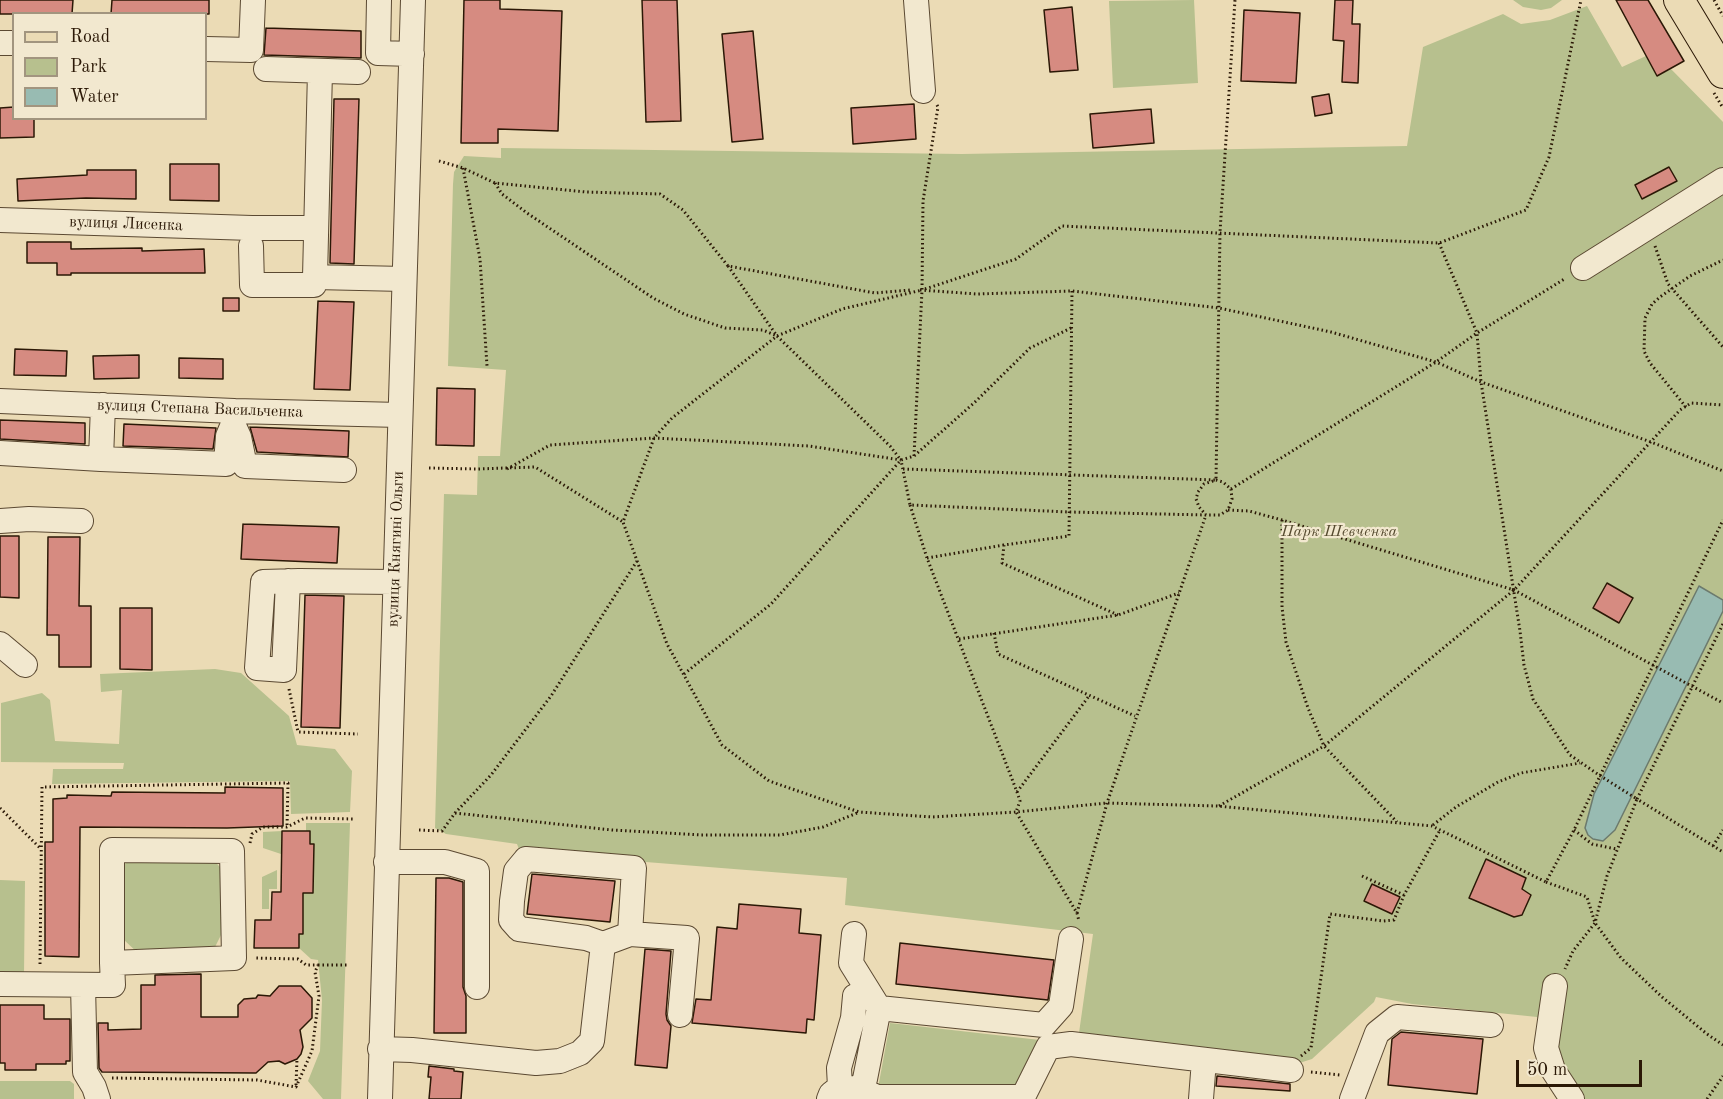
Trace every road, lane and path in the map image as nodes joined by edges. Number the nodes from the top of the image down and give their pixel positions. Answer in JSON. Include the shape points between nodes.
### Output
{"nodes":[{"id":1,"x":253,"y":0,"type":"edge"},
{"id":2,"x":379,"y":0,"type":"edge"},
{"id":3,"x":413,"y":0,"type":"edge"},
{"id":4,"x":916,"y":0,"type":"edge"},
{"id":5,"x":1235,"y":0,"type":"edge"},
{"id":6,"x":1581,"y":0,"type":"edge"},
{"id":7,"x":1679,"y":0,"type":"edge"},
{"id":8,"x":1714,"y":0,"type":"edge"},
{"id":9,"x":1723,"y":16,"type":"edge"},
{"id":10,"x":207,"y":49,"type":"edge"},
{"id":11,"x":412,"y":54,"type":"junction"},
{"id":12,"x":267,"y":69,"type":"dead end"},
{"id":13,"x":320,"y":71,"type":"junction"},
{"id":14,"x":358,"y":72,"type":"dead end"},
{"id":15,"x":1723,"y":73,"type":"edge"},
{"id":16,"x":923,"y":92,"type":"joint"},
{"id":17,"x":439,"y":161,"type":"dead end"},
{"id":18,"x":463,"y":168,"type":"junction"},
{"id":19,"x":1723,"y":180,"type":"edge"},
{"id":20,"x":495,"y":183,"type":"junction"},
{"id":21,"x":0,"y":220,"type":"edge"},
{"id":22,"x":315,"y":228,"type":"junction"},
{"id":23,"x":1648,"y":228,"type":"junction"},
{"id":24,"x":1220,"y":232,"type":"junction"},
{"id":25,"x":252,"y":237,"type":"junction"},
{"id":26,"x":1439,"y":243,"type":"junction"},
{"id":27,"x":1723,"y":260,"type":"edge"},
{"id":28,"x":728,"y":266,"type":"junction"},
{"id":29,"x":1583,"y":268,"type":"joint"},
{"id":30,"x":315,"y":278,"type":"junction"},
{"id":31,"x":404,"y":279,"type":"junction"},
{"id":32,"x":1672,"y":288,"type":"junction"},
{"id":33,"x":922,"y":290,"type":"junction"},
{"id":34,"x":1072,"y":291,"type":"junction"},
{"id":35,"x":1219,"y":308,"type":"junction"},
{"id":36,"x":1073,"y":327,"type":"junction"},
{"id":37,"x":1477,"y":333,"type":"junction"},
{"id":38,"x":777,"y":336,"type":"junction"},
{"id":39,"x":1723,"y":347,"type":"edge"},
{"id":40,"x":1436,"y":362,"type":"junction"},
{"id":41,"x":487,"y":366,"type":"dead end"},
{"id":42,"x":1481,"y":381,"type":"junction"},
{"id":43,"x":0,"y":401,"type":"edge"},
{"id":44,"x":103,"y":405,"type":"junction"},
{"id":45,"x":1723,"y":405,"type":"edge"},
{"id":46,"x":1686,"y":407,"type":"junction"},
{"id":47,"x":400,"y":415,"type":"junction"},
{"id":48,"x":233,"y":417,"type":"junction"},
{"id":49,"x":654,"y":438,"type":"junction"},
{"id":50,"x":1652,"y":442,"type":"junction"},
{"id":51,"x":0,"y":453,"type":"edge"},
{"id":52,"x":914,"y":456,"type":"junction"},
{"id":53,"x":101,"y":459,"type":"junction"},
{"id":54,"x":902,"y":460,"type":"junction"},
{"id":55,"x":429,"y":468,"type":"dead end"},
{"id":56,"x":507,"y":469,"type":"junction"},
{"id":57,"x":903,"y":469,"type":"junction"},
{"id":58,"x":344,"y":470,"type":"dead end"},
{"id":59,"x":1723,"y":471,"type":"edge"},
{"id":60,"x":1070,"y":474,"type":"junction"},
{"id":61,"x":1216,"y":480,"type":"junction"},
{"id":62,"x":1231,"y":489,"type":"junction"},
{"id":63,"x":910,"y":505,"type":"junction"},
{"id":64,"x":1228,"y":510,"type":"junction"},
{"id":65,"x":1069,"y":512,"type":"junction"},
{"id":66,"x":1206,"y":515,"type":"junction"},
{"id":67,"x":1282,"y":520,"type":"junction"},
{"id":68,"x":1723,"y":520,"type":"edge"},
{"id":69,"x":0,"y":521,"type":"edge"},
{"id":70,"x":81,"y":521,"type":"dead end"},
{"id":71,"x":624,"y":522,"type":"junction"},
{"id":72,"x":1004,"y":545,"type":"junction"},
{"id":73,"x":927,"y":558,"type":"junction"},
{"id":74,"x":637,"y":561,"type":"junction"},
{"id":75,"x":395,"y":582,"type":"junction"},
{"id":76,"x":1514,"y":590,"type":"junction"},
{"id":77,"x":1179,"y":593,"type":"junction"},
{"id":78,"x":1118,"y":615,"type":"junction"},
{"id":79,"x":1723,"y":624,"type":"edge"},
{"id":80,"x":994,"y":633,"type":"junction"},
{"id":81,"x":959,"y":639,"type":"junction"},
{"id":82,"x":0,"y":644,"type":"edge"},
{"id":83,"x":25,"y":665,"type":"dead end"},
{"id":84,"x":1653,"y":666,"type":"junction"},
{"id":85,"x":284,"y":670,"type":"joint"},
{"id":86,"x":684,"y":674,"type":"junction"},
{"id":87,"x":1692,"y":687,"type":"junction"},
{"id":88,"x":1089,"y":696,"type":"junction"},
{"id":89,"x":1723,"y":703,"type":"edge"},
{"id":90,"x":1136,"y":717,"type":"junction"},
{"id":91,"x":358,"y":734,"type":"dead end"},
{"id":92,"x":1324,"y":746,"type":"junction"},
{"id":93,"x":1580,"y":763,"type":"junction"},
{"id":94,"x":1599,"y":775,"type":"junction"},
{"id":95,"x":1017,"y":792,"type":"junction"},
{"id":96,"x":1637,"y":799,"type":"junction"},
{"id":97,"x":1107,"y":803,"type":"junction"},
{"id":98,"x":1217,"y":806,"type":"junction"},
{"id":99,"x":0,"y":808,"type":"edge"},
{"id":100,"x":859,"y":812,"type":"junction"},
{"id":101,"x":1016,"y":812,"type":"junction"},
{"id":102,"x":456,"y":813,"type":"junction"},
{"id":103,"x":354,"y":819,"type":"dead end"},
{"id":104,"x":1398,"y":824,"type":"junction"},
{"id":105,"x":1432,"y":826,"type":"junction"},
{"id":106,"x":287,"y":827,"type":"junction"},
{"id":107,"x":419,"y":830,"type":"dead end"},
{"id":108,"x":1440,"y":830,"type":"junction"},
{"id":109,"x":1574,"y":830,"type":"junction"},
{"id":110,"x":1723,"y":830,"type":"edge"},
{"id":111,"x":1713,"y":846,"type":"junction"},
{"id":112,"x":42,"y":849,"type":"junction"},
{"id":113,"x":1616,"y":849,"type":"junction"},
{"id":114,"x":232,"y":851,"type":"junction"},
{"id":115,"x":1723,"y":852,"type":"edge"},
{"id":116,"x":386,"y":862,"type":"junction"},
{"id":117,"x":1362,"y":876,"type":"dead end"},
{"id":118,"x":1546,"y":882,"type":"junction"},
{"id":119,"x":1404,"y":895,"type":"junction"},
{"id":120,"x":1595,"y":922,"type":"junction"},
{"id":121,"x":630,"y":934,"type":"junction"},
{"id":122,"x":854,"y":934,"type":"dead end"},
{"id":123,"x":1071,"y":939,"type":"dead end"},
{"id":124,"x":603,"y":944,"type":"junction"},
{"id":125,"x":112,"y":963,"type":"junction"},
{"id":126,"x":234,"y":963,"type":"junction"},
{"id":127,"x":318,"y":965,"type":"junction"},
{"id":128,"x":349,"y":965,"type":"dead end"},
{"id":129,"x":0,"y":984,"type":"edge"},
{"id":130,"x":40,"y":984,"type":"junction"},
{"id":131,"x":83,"y":985,"type":"junction"},
{"id":132,"x":1555,"y":986,"type":"joint"},
{"id":133,"x":477,"y":987,"type":"dead end"},
{"id":134,"x":855,"y":996,"type":"dead end"},
{"id":135,"x":879,"y":1008,"type":"junction"},
{"id":136,"x":680,"y":1015,"type":"dead end"},
{"id":137,"x":1491,"y":1025,"type":"dead end"},
{"id":138,"x":1046,"y":1036,"type":"junction"},
{"id":139,"x":1723,"y":1045,"type":"edge"},
{"id":140,"x":380,"y":1049,"type":"junction"},
{"id":141,"x":297,"y":1059,"type":"dead end"},
{"id":142,"x":1204,"y":1060,"type":"junction"},
{"id":143,"x":1294,"y":1064,"type":"junction"},
{"id":144,"x":1340,"y":1075,"type":"dead end"},
{"id":145,"x":1723,"y":1076,"type":"edge"},
{"id":146,"x":296,"y":1087,"type":"junction"},
{"id":147,"x":94,"y":1089,"type":"edge"},
{"id":148,"x":843,"y":1092,"type":"edge"},
{"id":149,"x":1023,"y":1098,"type":"edge"},
{"id":150,"x":380,"y":1099,"type":"edge"},
{"id":151,"x":1201,"y":1099,"type":"edge"},
{"id":152,"x":1352,"y":1099,"type":"edge"},
{"id":153,"x":1572,"y":1099,"type":"edge"},
{"id":154,"x":1707,"y":1099,"type":"edge"}],
"edges":[{"from":1,"to":10,"type":"street","via":[[251,50]]},
{"from":2,"to":11,"type":"street","via":[[378,54]]},
{"from":3,"to":11,"type":"street","name":"вулиця Княгині Ольги"},
{"from":4,"to":16,"type":"street"},
{"from":5,"to":24,"type":"path"},
{"from":6,"to":26,"type":"path","via":[[1549,157],[1526,210]]},
{"from":7,"to":15,"type":"main road"},
{"from":8,"to":9,"type":"path"},
{"from":11,"to":31,"type":"street","name":"вулиця Княгині Ольги"},
{"from":12,"to":13,"type":"street"},
{"from":13,"to":14,"type":"street"},
{"from":13,"to":22,"type":"street"},
{"from":16,"to":33,"type":"path","via":[[938,107],[923,201]]},
{"from":17,"to":18,"type":"path"},
{"from":18,"to":20,"type":"path"},
{"from":18,"to":41,"type":"path","via":[[480,259]]},
{"from":19,"to":23,"type":"street"},
{"from":20,"to":28,"type":"path","via":[[660,194],[683,210]]},
{"from":20,"to":38,"type":"path","via":[[502,194],[527,213],[653,298],[725,328],[763,330]]},
{"from":21,"to":25,"type":"street","name":"вулиця Лисенка"},
{"from":22,"to":25,"type":"street","name":"вулиця Лисенка"},
{"from":22,"to":30,"type":"street"},
{"from":23,"to":29,"type":"street"},
{"from":23,"to":32,"type":"path"},
{"from":24,"to":26,"type":"path"},
{"from":24,"to":33,"type":"path","via":[[1062,226],[1016,259]]},
{"from":24,"to":35,"type":"path"},
{"from":25,"to":30,"type":"street","via":[[252,285],[314,285]]},
{"from":26,"to":37,"type":"path"},
{"from":27,"to":32,"type":"path"},
{"from":28,"to":33,"type":"path","via":[[875,293]]},
{"from":28,"to":38,"type":"path"},
{"from":29,"to":37,"type":"path"},
{"from":30,"to":31,"type":"street"},
{"from":31,"to":47,"type":"street","name":"вулиця Княгині Ольги"},
{"from":32,"to":39,"type":"path"},
{"from":32,"to":46,"type":"path","via":[[1652,304],[1645,318],[1644,351]]},
{"from":33,"to":34,"type":"path","via":[[977,294]]},
{"from":33,"to":38,"type":"path","via":[[842,309]]},
{"from":33,"to":52,"type":"path"},
{"from":34,"to":35,"type":"path"},
{"from":34,"to":36,"type":"path"},
{"from":35,"to":40,"type":"path","via":[[1332,332]]},
{"from":35,"to":61,"type":"path"},
{"from":36,"to":52,"type":"path","via":[[1030,348]]},
{"from":36,"to":60,"type":"path"},
{"from":37,"to":40,"type":"path"},
{"from":37,"to":42,"type":"path"},
{"from":38,"to":49,"type":"path","via":[[672,418]]},
{"from":38,"to":54,"type":"path"},
{"from":40,"to":42,"type":"path"},
{"from":40,"to":62,"type":"path"},
{"from":42,"to":50,"type":"path"},
{"from":42,"to":76,"type":"path"},
{"from":43,"to":44,"type":"street","name":"вулиця Степана Васильченка"},
{"from":44,"to":48,"type":"street","name":"вулиця Степана Васильченка"},
{"from":44,"to":53,"type":"street"},
{"from":45,"to":46,"type":"path"},
{"from":46,"to":50,"type":"path"},
{"from":47,"to":48,"type":"street","name":"вулиця Степана Васильченка"},
{"from":47,"to":75,"type":"street","name":"вулиця Княгині Ольги"},
{"from":48,"to":53,"type":"street","via":[[226,464]]},
{"from":48,"to":58,"type":"street","via":[[246,466]]},
{"from":49,"to":54,"type":"path","via":[[809,446]]},
{"from":49,"to":56,"type":"path","via":[[550,445]]},
{"from":49,"to":71,"type":"path"},
{"from":50,"to":59,"type":"path"},
{"from":50,"to":76,"type":"path"},
{"from":51,"to":53,"type":"street"},
{"from":52,"to":54,"type":"path"},
{"from":54,"to":57,"type":"path"},
{"from":54,"to":86,"type":"path","via":[[771,604]]},
{"from":55,"to":56,"type":"path"},
{"from":56,"to":71,"type":"path","via":[[535,467]]},
{"from":57,"to":60,"type":"path"},
{"from":57,"to":63,"type":"path"},
{"from":60,"to":61,"type":"path"},
{"from":60,"to":65,"type":"path"},
{"from":61,"to":62,"type":"path"},
{"from":61,"to":66,"type":"path","via":[[1204,484],[1198,492],[1196,499]]},
{"from":62,"to":64,"type":"path"},
{"from":63,"to":65,"type":"path"},
{"from":63,"to":73,"type":"path"},
{"from":64,"to":66,"type":"path","via":[[1220,515]]},
{"from":64,"to":67,"type":"path"},
{"from":65,"to":66,"type":"path"},
{"from":65,"to":72,"type":"path","via":[[1069,536]]},
{"from":66,"to":77,"type":"path"},
{"from":67,"to":76,"type":"path"},
{"from":67,"to":92,"type":"path","via":[[1286,642]]},
{"from":68,"to":84,"type":"path"},
{"from":69,"to":70,"type":"street"},
{"from":71,"to":74,"type":"path"},
{"from":72,"to":73,"type":"path"},
{"from":72,"to":78,"type":"path","via":[[1002,563]]},
{"from":73,"to":81,"type":"path"},
{"from":74,"to":86,"type":"path","via":[[667,644]]},
{"from":74,"to":102,"type":"path","via":[[551,696],[491,775]]},
{"from":75,"to":85,"type":"street","via":[[263,582],[256,668]]},
{"from":75,"to":116,"type":"street","name":"вулиця Княгині Ольги"},
{"from":76,"to":84,"type":"path"},
{"from":76,"to":92,"type":"path"},
{"from":76,"to":93,"type":"path","via":[[1533,699],[1570,755]]},
{"from":77,"to":78,"type":"path"},
{"from":77,"to":90,"type":"path"},
{"from":78,"to":80,"type":"path"},
{"from":79,"to":87,"type":"path"},
{"from":80,"to":81,"type":"path"},
{"from":80,"to":88,"type":"path","via":[[998,654]]},
{"from":81,"to":95,"type":"path"},
{"from":82,"to":83,"type":"street"},
{"from":84,"to":87,"type":"path"},
{"from":84,"to":94,"type":"path"},
{"from":85,"to":91,"type":"path","via":[[298,732]]},
{"from":86,"to":100,"type":"path","via":[[722,746],[768,781]]},
{"from":87,"to":89,"type":"path"},
{"from":87,"to":96,"type":"path"},
{"from":88,"to":90,"type":"path"},
{"from":88,"to":95,"type":"path"},
{"from":90,"to":97,"type":"path"},
{"from":92,"to":98,"type":"path"},
{"from":92,"to":104,"type":"path"},
{"from":93,"to":94,"type":"path"},
{"from":93,"to":105,"type":"path","via":[[1505,779]]},
{"from":94,"to":96,"type":"path"},
{"from":94,"to":109,"type":"path"},
{"from":95,"to":101,"type":"path","via":[[1020,801]]},
{"from":96,"to":111,"type":"path"},
{"from":96,"to":113,"type":"path"},
{"from":97,"to":98,"type":"path"},
{"from":97,"to":101,"type":"path"},
{"from":97,"to":101,"type":"path","via":[[1077,913]]},
{"from":98,"to":104,"type":"path"},
{"from":99,"to":112,"type":"path"},
{"from":100,"to":101,"type":"path","via":[[932,817]]},
{"from":100,"to":102,"type":"path","via":[[823,827],[769,835],[612,830]]},
{"from":102,"to":107,"type":"path","via":[[442,831]]},
{"from":103,"to":106,"type":"path","via":[[305,818]]},
{"from":104,"to":105,"type":"path"},
{"from":105,"to":108,"type":"path"},
{"from":106,"to":112,"type":"path","via":[[288,783],[42,787]]},
{"from":106,"to":114,"type":"path","via":[[263,827],[252,834],[247,850]]},
{"from":108,"to":118,"type":"path"},
{"from":108,"to":119,"type":"path"},
{"from":109,"to":113,"type":"path","via":[[1592,844]]},
{"from":109,"to":118,"type":"path"},
{"from":110,"to":111,"type":"path"},
{"from":111,"to":115,"type":"path"},
{"from":112,"to":130,"type":"path"},
{"from":113,"to":120,"type":"path"},
{"from":114,"to":125,"type":"street","via":[[112,850]]},
{"from":114,"to":126,"type":"street"},
{"from":116,"to":133,"type":"street","via":[[446,862],[477,871]]},
{"from":116,"to":140,"type":"street","name":"вулиця Княгині Ольги"},
{"from":117,"to":119,"type":"path"},
{"from":118,"to":120,"type":"path","via":[[1587,897]]},
{"from":119,"to":143,"type":"path","via":[[1394,920],[1330,914],[1311,1048]]},
{"from":120,"to":132,"type":"path","via":[[1573,951]]},
{"from":120,"to":139,"type":"path","via":[[1621,958],[1662,997]]},
{"from":121,"to":124,"type":"street"},
{"from":121,"to":124,"type":"street","via":[[634,868],[526,859],[516,871],[512,901],[511,920],[519,930],[586,938]]},
{"from":121,"to":136,"type":"street","via":[[687,938]]},
{"from":122,"to":135,"type":"street","via":[[851,963]]},
{"from":123,"to":138,"type":"street","via":[[1061,1006]]},
{"from":124,"to":140,"type":"street","via":[[592,1041],[580,1053],[560,1061],[536,1063]]},
{"from":125,"to":126,"type":"street"},
{"from":125,"to":131,"type":"street","via":[[113,985]]},
{"from":126,"to":127,"type":"path","via":[[298,959],[306,965]]},
{"from":127,"to":128,"type":"path"},
{"from":127,"to":146,"type":"path","via":[[315,972],[319,996],[312,1051]]},
{"from":129,"to":130,"type":"street"},
{"from":130,"to":131,"type":"street"},
{"from":131,"to":147,"type":"street","via":[[85,1072]]},
{"from":132,"to":153,"type":"street","via":[[1546,1048],[1553,1070]]},
{"from":134,"to":148,"type":"street","via":[[839,1068]]},
{"from":135,"to":138,"type":"street"},
{"from":135,"to":148,"type":"street","via":[[866,1079]]},
{"from":137,"to":152,"type":"street","via":[[1397,1017],[1377,1033]]},
{"from":138,"to":142,"type":"street","via":[[1071,1044]]},
{"from":138,"to":149,"type":"street"},
{"from":140,"to":150,"type":"street","name":"вулиця Княгині Ольги"},
{"from":141,"to":146,"type":"path"},
{"from":142,"to":143,"type":"street"},
{"from":142,"to":151,"type":"street"},
{"from":143,"to":144,"type":"path"},
{"from":145,"to":154,"type":"path"},
{"from":146,"to":147,"type":"path","via":[[257,1080]]},
{"from":148,"to":149,"type":"street","via":[[877,1097]]}]}
